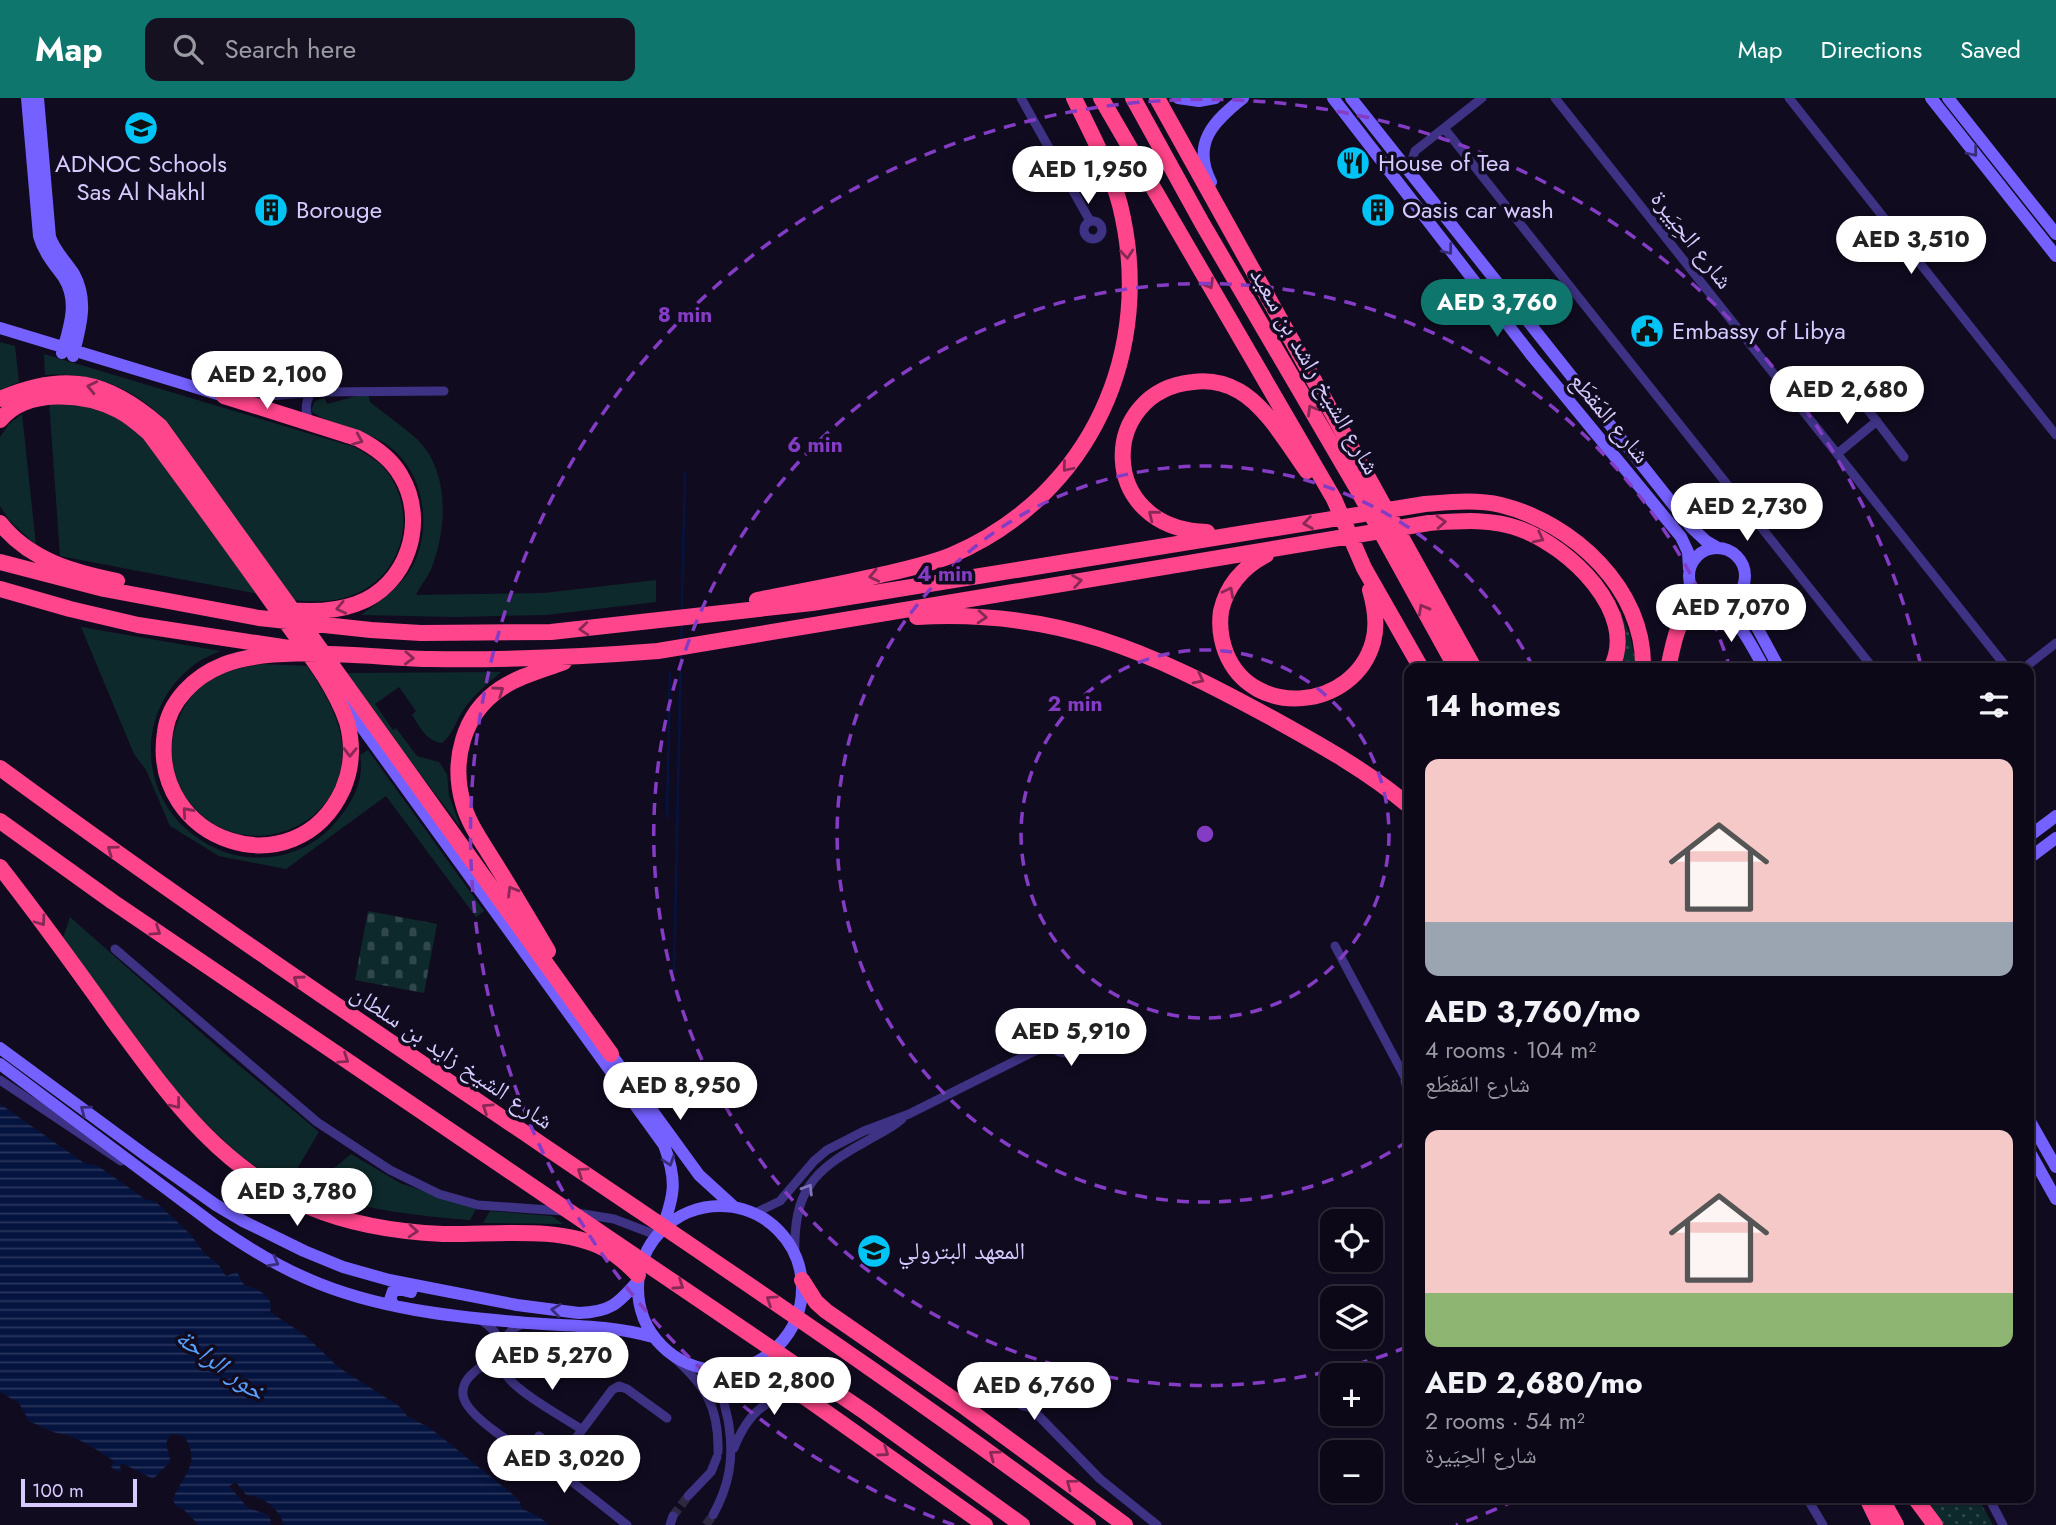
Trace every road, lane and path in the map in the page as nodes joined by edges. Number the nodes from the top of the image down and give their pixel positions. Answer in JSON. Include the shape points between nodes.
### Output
{"nodes":[{"id":1,"x":1021,"y":98,"type":"edge"},
{"id":2,"x":1074,"y":98,"type":"edge"},
{"id":3,"x":1101,"y":98,"type":"edge"},
{"id":4,"x":1133,"y":98,"type":"edge"},
{"id":5,"x":1157,"y":98,"type":"edge"},
{"id":6,"x":1178,"y":98,"type":"edge"},
{"id":7,"x":1215,"y":98,"type":"edge"},
{"id":8,"x":1243,"y":98,"type":"edge"},
{"id":9,"x":1333,"y":98,"type":"edge"},
{"id":10,"x":1351,"y":98,"type":"edge"},
{"id":11,"x":1482,"y":98,"type":"edge"},
{"id":12,"x":1555,"y":98,"type":"edge"},
{"id":13,"x":1789,"y":98,"type":"edge"},
{"id":14,"x":1931,"y":98,"type":"edge"},
{"id":15,"x":1948,"y":98,"type":"edge"},
{"id":16,"x":33,"y":103,"type":"edge"},
{"id":17,"x":1444,"y":128,"type":"junction"},
{"id":18,"x":1415,"y":151,"type":"junction"},
{"id":19,"x":1393,"y":152,"type":"junction"},
{"id":20,"x":1408,"y":171,"type":"junction"},
{"id":21,"x":1090,"y":221,"type":"dead end"},
{"id":22,"x":1229,"y":228,"type":"junction"},
{"id":23,"x":2056,"y":234,"type":"edge"},
{"id":24,"x":2056,"y":256,"type":"edge"},
{"id":25,"x":0,"y":328,"type":"edge"},
{"id":26,"x":0,"y":334,"type":"edge"},
{"id":27,"x":44,"y":344,"type":"junction"},
{"id":28,"x":69,"y":351,"type":"junction"},
{"id":29,"x":49,"y":390,"type":"junction"},
{"id":30,"x":444,"y":391,"type":"dead end"},
{"id":31,"x":311,"y":392,"type":"junction"},
{"id":32,"x":224,"y":397,"type":"junction"},
{"id":33,"x":0,"y":399,"type":"edge"},
{"id":34,"x":17,"y":399,"type":"junction"},
{"id":35,"x":1862,"y":402,"type":"dead end"},
{"id":36,"x":0,"y":420,"type":"edge"},
{"id":37,"x":1877,"y":421,"type":"junction"},
{"id":38,"x":313,"y":425,"type":"junction"},
{"id":39,"x":2056,"y":435,"type":"edge"},
{"id":40,"x":1837,"y":454,"type":"junction"},
{"id":41,"x":1904,"y":457,"type":"dead end"},
{"id":42,"x":1334,"y":499,"type":"junction"},
{"id":43,"x":0,"y":523,"type":"edge"},
{"id":44,"x":1241,"y":533,"type":"junction"},
{"id":45,"x":1718,"y":548,"type":"junction"},
{"id":46,"x":1277,"y":549,"type":"junction"},
{"id":47,"x":0,"y":562,"type":"edge"},
{"id":48,"x":1364,"y":568,"type":"junction"},
{"id":49,"x":1689,"y":569,"type":"junction"},
{"id":50,"x":73,"y":576,"type":"junction"},
{"id":51,"x":1743,"y":587,"type":"junction"},
{"id":52,"x":6,"y":591,"type":"edge"},
{"id":53,"x":1708,"y":603,"type":"junction"},
{"id":54,"x":730,"y":613,"type":"junction"},
{"id":55,"x":313,"y":618,"type":"junction"},
{"id":56,"x":768,"y":633,"type":"junction"},
{"id":57,"x":2056,"y":643,"type":"edge"},
{"id":58,"x":341,"y":656,"type":"junction"},
{"id":59,"x":580,"y":658,"type":"junction"},
{"id":60,"x":1418,"y":663,"type":"edge"},
{"id":61,"x":1453,"y":663,"type":"edge"},
{"id":62,"x":1471,"y":663,"type":"edge"},
{"id":63,"x":1612,"y":663,"type":"edge"},
{"id":64,"x":1642,"y":663,"type":"edge"},
{"id":65,"x":1669,"y":663,"type":"edge"},
{"id":66,"x":1761,"y":663,"type":"edge"},
{"id":67,"x":1776,"y":663,"type":"edge"},
{"id":68,"x":1869,"y":663,"type":"edge"},
{"id":69,"x":2003,"y":663,"type":"edge"},
{"id":70,"x":2030,"y":663,"type":"edge"},
{"id":71,"x":317,"y":667,"type":"junction"},
{"id":72,"x":0,"y":768,"type":"edge"},
{"id":73,"x":1404,"y":803,"type":"edge"},
{"id":74,"x":2056,"y":816,"type":"edge"},
{"id":75,"x":0,"y":821,"type":"edge"},
{"id":76,"x":2034,"y":832,"type":"edge"},
{"id":77,"x":2056,"y":838,"type":"edge"},
{"id":78,"x":2034,"y":854,"type":"edge"},
{"id":79,"x":0,"y":867,"type":"edge"},
{"id":80,"x":1335,"y":946,"type":"dead end"},
{"id":81,"x":115,"y":949,"type":"dead end"},
{"id":82,"x":1051,"y":1043,"type":"dead end"},
{"id":83,"x":0,"y":1048,"type":"edge"},
{"id":84,"x":611,"y":1054,"type":"junction"},
{"id":85,"x":0,"y":1064,"type":"edge"},
{"id":86,"x":1404,"y":1077,"type":"edge"},
{"id":87,"x":0,"y":1080,"type":"edge"},
{"id":88,"x":909,"y":1114,"type":"junction"},
{"id":89,"x":2034,"y":1127,"type":"edge"},
{"id":90,"x":2034,"y":1131,"type":"edge"},
{"id":91,"x":2039,"y":1135,"type":"junction"},
{"id":92,"x":2034,"y":1160,"type":"edge"},
{"id":93,"x":2056,"y":1167,"type":"edge"},
{"id":94,"x":2056,"y":1199,"type":"edge"},
{"id":95,"x":182,"y":1201,"type":"junction"},
{"id":96,"x":734,"y":1207,"type":"junction"},
{"id":97,"x":754,"y":1213,"type":"junction"},
{"id":98,"x":659,"y":1232,"type":"junction"},
{"id":99,"x":796,"y":1254,"type":"junction"},
{"id":100,"x":638,"y":1278,"type":"junction"},
{"id":101,"x":802,"y":1279,"type":"junction"},
{"id":102,"x":470,"y":1297,"type":"junction"},
{"id":103,"x":395,"y":1306,"type":"junction"},
{"id":104,"x":477,"y":1318,"type":"junction"},
{"id":105,"x":527,"y":1323,"type":"junction"},
{"id":106,"x":653,"y":1337,"type":"junction"},
{"id":107,"x":501,"y":1345,"type":"junction"},
{"id":108,"x":671,"y":1355,"type":"junction"},
{"id":109,"x":742,"y":1368,"type":"junction"},
{"id":110,"x":1043,"y":1402,"type":"junction"},
{"id":111,"x":1030,"y":1407,"type":"junction"},
{"id":112,"x":829,"y":1412,"type":"junction"},
{"id":113,"x":667,"y":1418,"type":"dead end"},
{"id":114,"x":582,"y":1429,"type":"junction"},
{"id":115,"x":539,"y":1436,"type":"dead end"},
{"id":116,"x":1058,"y":1437,"type":"junction"},
{"id":117,"x":732,"y":1452,"type":"junction"},
{"id":118,"x":564,"y":1454,"type":"junction"},
{"id":119,"x":589,"y":1474,"type":"dead end"},
{"id":120,"x":688,"y":1496,"type":"tunnel mouth"},
{"id":121,"x":1810,"y":1503,"type":"edge"},
{"id":122,"x":1869,"y":1503,"type":"edge"},
{"id":123,"x":1884,"y":1503,"type":"edge"},
{"id":124,"x":1915,"y":1503,"type":"edge"},
{"id":125,"x":1917,"y":1503,"type":"edge"},
{"id":126,"x":1992,"y":1503,"type":"edge"},
{"id":127,"x":713,"y":1516,"type":"tunnel mouth"},
{"id":128,"x":627,"y":1525,"type":"edge"},
{"id":129,"x":985,"y":1525,"type":"edge"},
{"id":130,"x":1022,"y":1525,"type":"edge"},
{"id":131,"x":1088,"y":1525,"type":"edge"},
{"id":132,"x":1125,"y":1525,"type":"edge"},
{"id":133,"x":1157,"y":1525,"type":"edge"},
{"id":134,"x":1822,"y":1525,"type":"edge"},
{"id":135,"x":1880,"y":1525,"type":"edge"},
{"id":136,"x":1896,"y":1525,"type":"edge"},
{"id":137,"x":1926,"y":1525,"type":"edge"},
{"id":138,"x":1935,"y":1525,"type":"edge"},
{"id":139,"x":2003,"y":1525,"type":"edge"}],
"edges":[{"from":1,"to":21,"type":"street"},
{"from":2,"to":54,"type":"highway","one_way":true,"via":[[1120,206],[1130,291],[1118,371],[1085,444],[1027,509],[964,549],[898,571],[745,602]]},
{"from":3,"to":42,"type":"highway","name":"شارع الشيخ راشد بن سعيد","one_way":true},
{"from":61,"to":4,"type":"highway","name":"شارع الشيخ راشد بن سعيد","one_way":true},
{"from":5,"to":22,"type":"highway"},
{"from":6,"to":7,"type":"main road"},
{"from":8,"to":22,"type":"main road","via":[[1213,125],[1204,150],[1205,169]]},
{"from":9,"to":49,"type":"main road","name":"شارع المَقطَع","one_way":true,"via":[[1532,356],[1681,537]]},
{"from":10,"to":19,"type":"main road","name":"شارع المَقطَع"},
{"from":11,"to":17,"type":"street"},
{"from":12,"to":40,"type":"street","name":"شارع الحِيَيرة"},
{"from":13,"to":39,"type":"street"},
{"from":14,"to":24,"type":"main road","one_way":true},
{"from":15,"to":23,"type":"main road"},
{"from":16,"to":28,"type":"main road","via":[[39,236],[71,296]]},
{"from":17,"to":18,"type":"street"},
{"from":17,"to":68,"type":"street"},
{"from":18,"to":19,"type":"street"},
{"from":18,"to":20,"type":"street"},
{"from":19,"to":20,"type":"main road","name":"شارع المَقطَع"},
{"from":20,"to":45,"type":"main road","name":"شارع المَقطَع","via":[[1691,527]]},
{"from":22,"to":62,"type":"highway"},
{"from":25,"to":27,"type":"main road"},
{"from":26,"to":27,"type":"main road"},
{"from":27,"to":28,"type":"main road"},
{"from":28,"to":32,"type":"main road","via":[[130,374],[136,371]]},
{"from":29,"to":34,"type":"highway"},
{"from":29,"to":71,"type":"highway","via":[[118,410],[149,433]]},
{"from":84,"to":29,"type":"highway","one_way":true,"via":[[160,426],[137,406],[111,393],[89,386]]},
{"from":30,"to":31,"type":"street"},
{"from":31,"to":32,"type":"street"},
{"from":31,"to":38,"type":"street","via":[[306,412]]},
{"from":32,"to":38,"type":"highway"},
{"from":33,"to":34,"type":"highway"},
{"from":34,"to":36,"type":"highway"},
{"from":35,"to":37,"type":"street"},
{"from":37,"to":40,"type":"street"},
{"from":37,"to":41,"type":"street"},
{"from":38,"to":55,"type":"highway","one_way":true,"via":[[357,438],[391,461],[414,514],[410,547],[397,573],[372,597]]},
{"from":40,"to":69,"type":"street","name":"شارع الحِيَيرة"},
{"from":44,"to":42,"type":"highway","one_way":true,"via":[[1173,527],[1149,513],[1131,491],[1123,463],[1126,434],[1140,409],[1167,389],[1203,381],[1238,390],[1254,401],[1320,488]]},
{"from":42,"to":48,"type":"highway","name":"شارع الشيخ راشد بن سعيد"},
{"from":43,"to":50,"type":"highway","via":[[20,545]]},
{"from":44,"to":54,"type":"highway"},
{"from":64,"to":44,"type":"highway","one_way":true,"via":[[1636,626],[1621,592],[1601,565],[1553,526],[1527,513],[1473,501],[1425,504]]},
{"from":45,"to":49,"type":"main road","via":[[1697,556]]},
{"from":45,"to":51,"type":"main road","via":[[1733,553],[1743,565]]},
{"from":48,"to":46,"type":"highway","one_way":true,"via":[[1374,603],[1375,629],[1362,665],[1343,684],[1321,695],[1283,699],[1259,691],[1237,671],[1220,631],[1223,601],[1238,576]]},
{"from":56,"to":46,"type":"highway","one_way":true},
{"from":46,"to":63,"type":"highway","one_way":true,"via":[[1429,523],[1474,521],[1519,528],[1567,555],[1588,576],[1614,619],[1618,643]]},
{"from":47,"to":50,"type":"highway"},
{"from":48,"to":60,"type":"highway","name":"شارع الشيخ راشد بن سعيد"},
{"from":49,"to":53,"type":"main road","via":[[1693,591]]},
{"from":50,"to":55,"type":"highway","via":[[176,603]]},
{"from":51,"to":53,"type":"main road","via":[[1727,603]]},
{"from":51,"to":67,"type":"main road","via":[[1749,614]]},
{"from":52,"to":58,"type":"highway","via":[[138,625]]},
{"from":53,"to":65,"type":"highway","via":[[1691,608],[1681,620]]},
{"from":53,"to":66,"type":"main road","via":[[1738,623]]},
{"from":54,"to":55,"type":"highway","one_way":true,"via":[[551,632],[474,634],[370,630]]},
{"from":56,"to":59,"type":"highway"},
{"from":56,"to":73,"type":"highway","one_way":true,"via":[[953,615],[1032,622],[1105,639],[1167,663],[1293,730]]},
{"from":57,"to":70,"type":"street"},
{"from":58,"to":59,"type":"highway","one_way":true},
{"from":71,"to":58,"type":"highway","one_way":true,"via":[[338,702],[351,743],[346,782],[337,802],[312,829],[281,844],[241,845],[193,820],[172,791],[162,760],[166,725],[191,686],[224,664],[274,655]]},
{"from":84,"to":59,"type":"highway","one_way":true,"via":[[472,825],[458,780],[462,741],[482,704],[520,678]]},
{"from":71,"to":98,"type":"main road","one_way":true,"via":[[664,1145],[674,1187]]},
{"from":131,"to":72,"type":"highway","name":"شارع الشيخ زايد بن سلطان","one_way":true,"via":[[888,1379],[180,898]]},
{"from":74,"to":76,"type":"main road"},
{"from":75,"to":130,"type":"highway","one_way":true,"via":[[124,910],[865,1412]]},
{"from":77,"to":78,"type":"main road"},
{"from":79,"to":100,"type":"highway","one_way":true,"via":[[179,1108],[215,1146],[258,1180],[310,1207],[366,1225],[581,1240],[608,1250]]},
{"from":80,"to":86,"type":"street"},
{"from":81,"to":98,"type":"street","via":[[317,1122],[390,1170],[439,1194],[478,1205],[593,1215]]},
{"from":82,"to":88,"type":"street"},
{"from":102,"to":83,"type":"main road","one_way":true,"via":[[343,1268],[243,1221]]},
{"from":84,"to":96,"type":"main road","via":[[699,1175]]},
{"from":85,"to":95,"type":"main road"},
{"from":87,"to":95,"type":"street"},
{"from":88,"to":97,"type":"street","via":[[827,1150],[780,1201]]},
{"from":99,"to":88,"type":"street","one_way":true,"via":[[799,1208],[814,1179],[853,1148]]},
{"from":89,"to":91,"type":"main road"},
{"from":90,"to":91,"type":"main road"},
{"from":91,"to":93,"type":"main road"},
{"from":92,"to":94,"type":"main road"},
{"from":95,"to":103,"type":"main road","one_way":true,"via":[[248,1248],[292,1272]]},
{"from":96,"to":97,"type":"main road"},
{"from":96,"to":98,"type":"main road","via":[[695,1209]]},
{"from":97,"to":99,"type":"main road","via":[[785,1236]]},
{"from":98,"to":100,"type":"main road","via":[[644,1253]]},
{"from":99,"to":101,"type":"main road"},
{"from":100,"to":102,"type":"main road","one_way":true,"via":[[617,1304],[595,1312]]},
{"from":100,"to":106,"type":"main road","via":[[641,1311]]},
{"from":101,"to":109,"type":"main road","via":[[800,1307],[790,1333],[770,1353]]},
{"from":132,"to":101,"type":"highway","one_way":true,"via":[[827,1311]]},
{"from":102,"to":103,"type":"main road","via":[[399,1289],[390,1295]]},
{"from":103,"to":104,"type":"main road"},
{"from":104,"to":105,"type":"main road"},
{"from":104,"to":107,"type":"street","via":[[494,1330]]},
{"from":105,"to":106,"type":"main road","via":[[606,1326]]},
{"from":105,"to":107,"type":"street","via":[[511,1330]]},
{"from":106,"to":108,"type":"main road"},
{"from":107,"to":114,"type":"street","via":[[505,1374]]},
{"from":107,"to":128,"type":"street","via":[[464,1385],[468,1408]]},
{"from":108,"to":109,"type":"main road","via":[[714,1371]]},
{"from":108,"to":120,"type":"street","via":[[707,1393],[715,1419],[717,1455],[711,1472]]},
{"from":109,"to":112,"type":"highway","via":[[783,1382]]},
{"from":109,"to":117,"type":"street","via":[[724,1398]]},
{"from":110,"to":111,"type":"street"},
{"from":110,"to":111,"type":"street","via":[[1050,1390],[1047,1377],[1038,1369],[1023,1369],[1014,1377],[1011,1392],[1020,1404]]},
{"from":110,"to":116,"type":"street"},
{"from":111,"to":116,"type":"street"},
{"from":112,"to":117,"type":"street","via":[[796,1398],[771,1402],[749,1417]]},
{"from":112,"to":129,"type":"highway","one_way":true},
{"from":113,"to":114,"type":"street","via":[[618,1386]]},
{"from":114,"to":118,"type":"street"},
{"from":115,"to":118,"type":"street"},
{"from":116,"to":133,"type":"street"},
{"from":117,"to":127,"type":"street","via":[[726,1486]]},
{"from":118,"to":119,"type":"street"},
{"from":121,"to":134,"type":"street"},
{"from":122,"to":135,"type":"highway"},
{"from":123,"to":136,"type":"highway"},
{"from":124,"to":137,"type":"highway"},
{"from":125,"to":138,"type":"highway"},
{"from":126,"to":139,"type":"street"}]}
